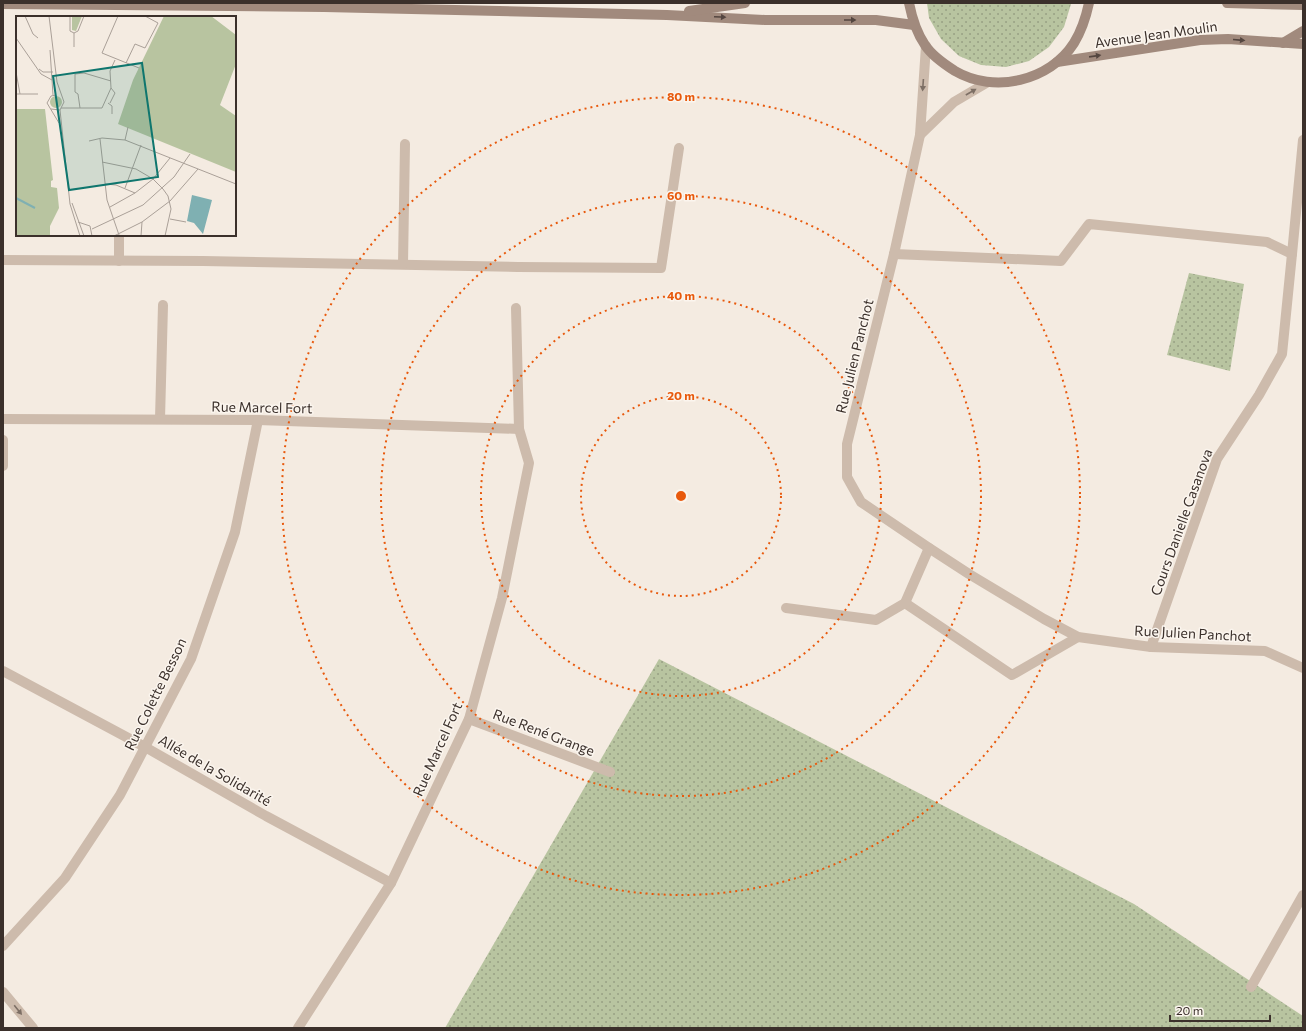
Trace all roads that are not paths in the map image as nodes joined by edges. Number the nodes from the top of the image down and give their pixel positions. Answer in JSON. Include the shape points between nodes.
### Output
{"nodes":[{"id":1,"x":745,"y":3,"type":"edge"},
{"id":2,"x":909,"y":3,"type":"edge"},
{"id":3,"x":1089,"y":3,"type":"edge"},
{"id":4,"x":1226,"y":3,"type":"edge"},
{"id":5,"x":1241,"y":3,"type":"edge"},
{"id":6,"x":3,"y":4,"type":"edge"},
{"id":7,"x":1303,"y":5,"type":"edge"},
{"id":8,"x":667,"y":14,"type":"junction"},
{"id":9,"x":914,"y":25,"type":"junction"},
{"id":10,"x":1303,"y":31,"type":"edge"},
{"id":11,"x":1283,"y":43,"type":"junction"},
{"id":12,"x":1303,"y":44,"type":"edge"},
{"id":13,"x":926,"y":46,"type":"junction"},
{"id":14,"x":1057,"y":62,"type":"junction"},
{"id":15,"x":988,"y":82,"type":"junction"},
{"id":16,"x":920,"y":135,"type":"junction"},
{"id":17,"x":1303,"y":140,"type":"edge"},
{"id":18,"x":405,"y":144,"type":"dead end"},
{"id":19,"x":680,"y":148,"type":"dead end"},
{"id":20,"x":119,"y":236,"type":"edge"},
{"id":21,"x":894,"y":254,"type":"junction"},
{"id":22,"x":1292,"y":254,"type":"junction"},
{"id":23,"x":3,"y":260,"type":"edge"},
{"id":24,"x":119,"y":261,"type":"junction"},
{"id":25,"x":403,"y":264,"type":"junction"},
{"id":26,"x":163,"y":305,"type":"dead end"},
{"id":27,"x":516,"y":308,"type":"dead end"},
{"id":28,"x":3,"y":419,"type":"edge"},
{"id":29,"x":160,"y":419,"type":"junction"},
{"id":30,"x":258,"y":420,"type":"junction"},
{"id":31,"x":520,"y":430,"type":"junction"},
{"id":32,"x":3,"y":440,"type":"edge"},
{"id":33,"x":3,"y":466,"type":"edge"},
{"id":34,"x":928,"y":548,"type":"junction"},
{"id":35,"x":905,"y":603,"type":"junction"},
{"id":36,"x":786,"y":608,"type":"dead end"},
{"id":37,"x":1078,"y":637,"type":"junction"},
{"id":38,"x":1151,"y":647,"type":"junction"},
{"id":39,"x":1303,"y":668,"type":"edge"},
{"id":40,"x":3,"y":671,"type":"edge"},
{"id":41,"x":469,"y":719,"type":"junction"},
{"id":42,"x":145,"y":747,"type":"junction"},
{"id":43,"x":610,"y":772,"type":"dead end"},
{"id":44,"x":391,"y":883,"type":"junction"},
{"id":45,"x":1303,"y":895,"type":"edge"},
{"id":46,"x":3,"y":946,"type":"edge"},
{"id":47,"x":1251,"y":987,"type":"dead end"},
{"id":48,"x":3,"y":992,"type":"edge"},
{"id":49,"x":33,"y":1028,"type":"edge"},
{"id":50,"x":298,"y":1028,"type":"edge"}],
"edges":[{"from":1,"to":8,"type":"main road"},
{"from":2,"to":9,"type":"main road"},
{"from":3,"to":14,"type":"main road","via":[[1086,21],[1074,44]]},
{"from":4,"to":5,"type":"main road","name":"Avenue Jean Moulin"},
{"from":5,"to":7,"type":"main road","name":"Avenue Jean Moulin"},
{"from":6,"to":8,"type":"main road"},
{"from":8,"to":9,"type":"main road","one_way":true,"via":[[765,20],[876,20]]},
{"from":9,"to":13,"type":"main road"},
{"from":10,"to":11,"type":"main road"},
{"from":11,"to":12,"type":"main road","name":"Avenue Jean Moulin"},
{"from":14,"to":11,"type":"main road","name":"Avenue Jean Moulin","one_way":true,"via":[[1200,40],[1228,39]]},
{"from":13,"to":15,"type":"main road","via":[[943,64],[964,76]]},
{"from":13,"to":16,"type":"street","name":"Rue Julien Panchot","one_way":true},
{"from":14,"to":15,"type":"main road","via":[[1036,75],[1013,82]]},
{"from":16,"to":15,"type":"street","one_way":true,"via":[[954,102]]},
{"from":16,"to":21,"type":"street","name":"Rue Julien Panchot"},
{"from":17,"to":22,"type":"street","name":"Cours Danielle Casanova"},
{"from":18,"to":25,"type":"street"},
{"from":19,"to":25,"type":"street","via":[[661,268]]},
{"from":20,"to":24,"type":"street"},
{"from":21,"to":22,"type":"street","via":[[1061,261],[1089,224],[1267,242]]},
{"from":21,"to":34,"type":"street","name":"Rue Julien Panchot","via":[[847,444],[847,477],[861,502]]},
{"from":22,"to":38,"type":"street","name":"Cours Danielle Casanova","via":[[1282,354],[1259,395],[1217,459]]},
{"from":23,"to":24,"type":"street"},
{"from":24,"to":25,"type":"street"},
{"from":26,"to":29,"type":"street"},
{"from":27,"to":31,"type":"street","name":"Rue Marcel Fort"},
{"from":28,"to":29,"type":"street","name":"Rue Marcel Fort"},
{"from":29,"to":30,"type":"street","name":"Rue Marcel Fort"},
{"from":30,"to":31,"type":"street","name":"Rue Marcel Fort"},
{"from":30,"to":42,"type":"street","name":"Rue Colette Besson","via":[[235,532],[191,659]]},
{"from":31,"to":41,"type":"street","name":"Rue Marcel Fort","via":[[529,463],[502,598]]},
{"from":32,"to":33,"type":"street"},
{"from":34,"to":35,"type":"street"},
{"from":34,"to":37,"type":"street","name":"Rue Julien Panchot"},
{"from":35,"to":36,"type":"street","via":[[876,620]]},
{"from":35,"to":37,"type":"street","via":[[1012,675]]},
{"from":37,"to":38,"type":"street","name":"Rue Julien Panchot"},
{"from":38,"to":39,"type":"street","name":"Rue Julien Panchot","via":[[1265,651]]},
{"from":40,"to":42,"type":"street","name":"Allée de la Solidarité"},
{"from":41,"to":43,"type":"street","name":"Rue René Grange"},
{"from":41,"to":44,"type":"street","name":"Rue Marcel Fort"},
{"from":42,"to":44,"type":"street","name":"Allée de la Solidarité"},
{"from":42,"to":46,"type":"street","name":"Rue Colette Besson","via":[[120,795],[65,878]]},
{"from":44,"to":50,"type":"street","name":"Rue Marcel Fort"},
{"from":45,"to":47,"type":"street"},
{"from":48,"to":49,"type":"street","one_way":true}]}
